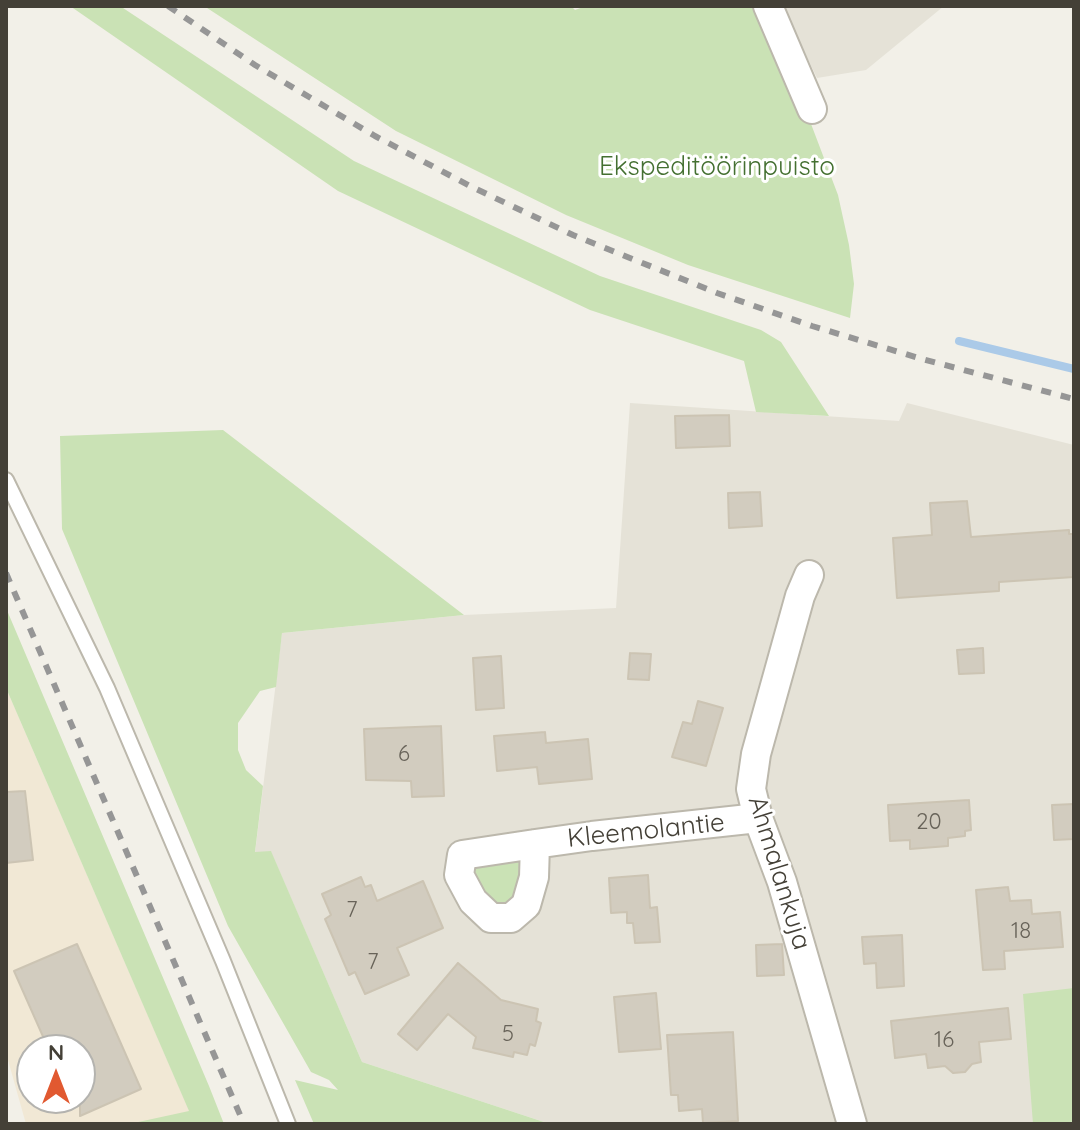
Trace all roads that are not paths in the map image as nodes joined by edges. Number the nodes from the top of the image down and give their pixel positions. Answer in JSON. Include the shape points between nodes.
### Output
{"nodes":[{"id":1,"x":768,"y":6,"type":"edge"},
{"id":2,"x":812,"y":109,"type":"dead end"},
{"id":3,"x":6,"y":480,"type":"edge"},
{"id":4,"x":809,"y":575,"type":"dead end"},
{"id":5,"x":758,"y":818,"type":"junction"},
{"id":6,"x":535,"y":844,"type":"dead end"},
{"id":7,"x":288,"y":1124,"type":"edge"},
{"id":8,"x":852,"y":1124,"type":"edge"}],
"edges":[{"from":1,"to":2,"type":"street"},
{"from":3,"to":7,"type":"lane","via":[[107,688]]},
{"from":4,"to":5,"type":"street","name":"Ahmalankuja","via":[[756,754],[751,789]]},
{"from":5,"to":6,"type":"street","name":"Kleemolantie"},
{"from":5,"to":8,"type":"street","name":"Ahmalankuja","via":[[782,882]]}]}
